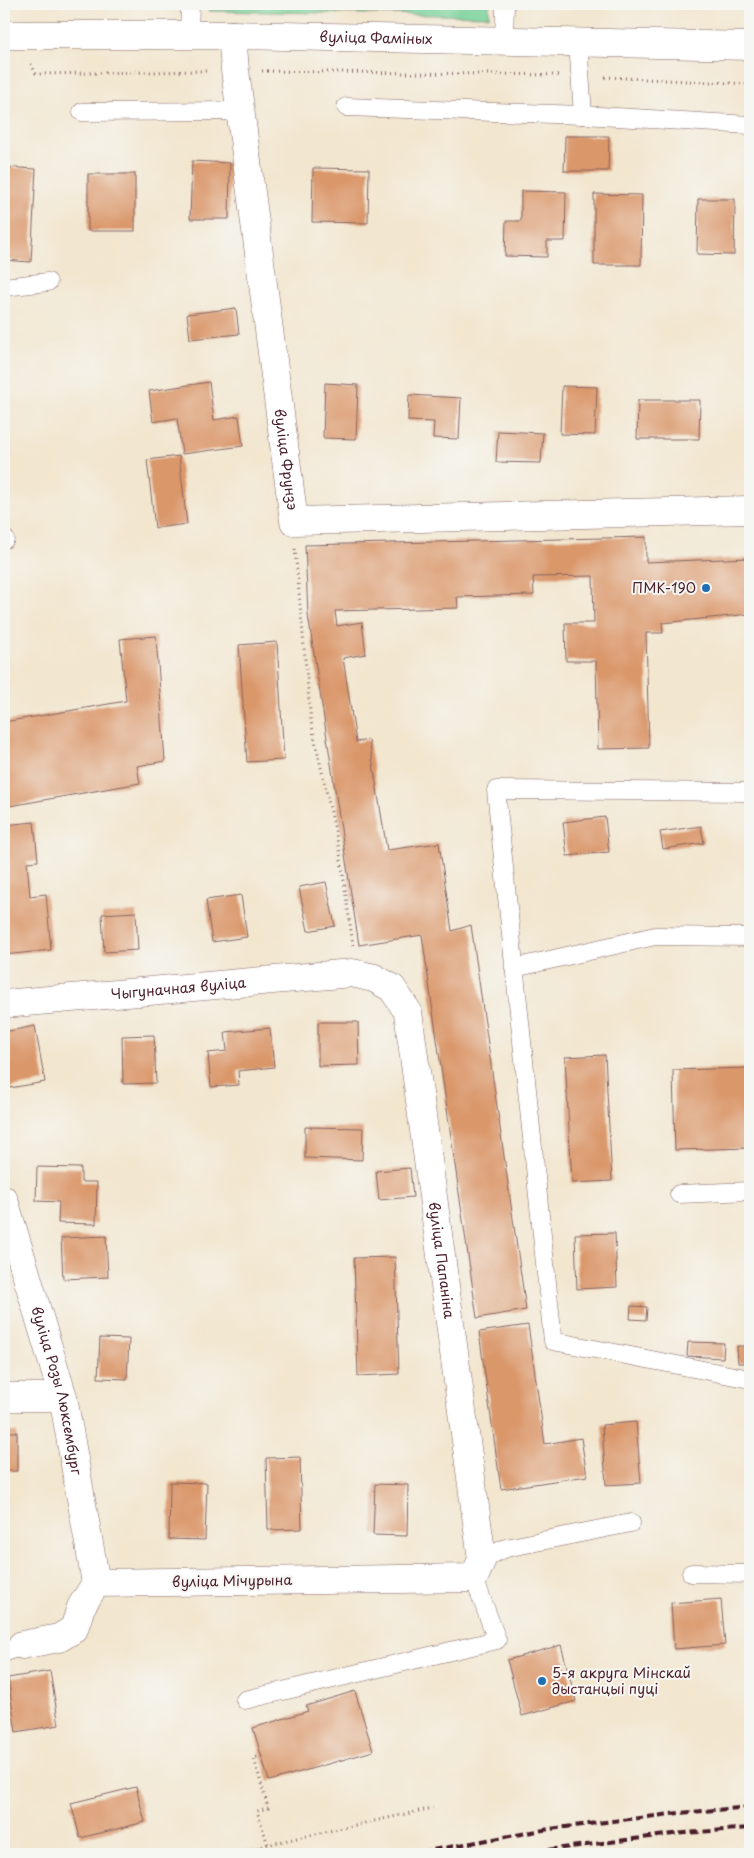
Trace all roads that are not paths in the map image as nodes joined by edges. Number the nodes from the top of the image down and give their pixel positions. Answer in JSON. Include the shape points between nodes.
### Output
{"nodes":[{"id":1,"x":190,"y":4,"type":"edge"},
{"id":2,"x":505,"y":4,"type":"edge"},
{"id":3,"x":4,"y":35,"type":"edge"},
{"id":4,"x":189,"y":35,"type":"junction"},
{"id":5,"x":232,"y":35,"type":"junction"},
{"id":6,"x":504,"y":41,"type":"junction"},
{"id":7,"x":578,"y":42,"type":"junction"},
{"id":8,"x":750,"y":46,"type":"edge"},
{"id":9,"x":346,"y":107,"type":"dead end"},
{"id":10,"x":241,"y":111,"type":"junction"},
{"id":11,"x":82,"y":112,"type":"dead end"},
{"id":12,"x":583,"y":115,"type":"junction"},
{"id":13,"x":750,"y":126,"type":"edge"},
{"id":14,"x":48,"y":282,"type":"dead end"},
{"id":15,"x":4,"y":287,"type":"edge"},
{"id":16,"x":750,"y":510,"type":"edge"},
{"id":17,"x":750,"y":792,"type":"edge"},
{"id":18,"x":750,"y":937,"type":"edge"},
{"id":19,"x":514,"y":968,"type":"junction"},
{"id":20,"x":352,"y":973,"type":"joint"},
{"id":21,"x":4,"y":1004,"type":"edge"},
{"id":22,"x":750,"y":1191,"type":"edge"},
{"id":23,"x":679,"y":1194,"type":"dead end"},
{"id":24,"x":4,"y":1200,"type":"edge"},
{"id":25,"x":750,"y":1380,"type":"edge"},
{"id":26,"x":4,"y":1397,"type":"edge"},
{"id":27,"x":63,"y":1397,"type":"junction"},
{"id":28,"x":631,"y":1523,"type":"dead end"},
{"id":29,"x":478,"y":1569,"type":"junction"},
{"id":30,"x":690,"y":1573,"type":"dead end"},
{"id":31,"x":750,"y":1574,"type":"edge"},
{"id":32,"x":96,"y":1582,"type":"junction"},
{"id":33,"x":10,"y":1648,"type":"edge"},
{"id":34,"x":245,"y":1700,"type":"dead end"}],
"edges":[{"from":1,"to":4,"type":"lane"},
{"from":2,"to":6,"type":"lane"},
{"from":3,"to":4,"type":"street","name":"вуліца Фаміных"},
{"from":4,"to":5,"type":"street","name":"вуліца Фаміных"},
{"from":5,"to":6,"type":"street","name":"вуліца Фаміных"},
{"from":5,"to":10,"type":"street","name":"вуліца Фрунзэ"},
{"from":6,"to":7,"type":"street","name":"вуліца Фаміных"},
{"from":7,"to":8,"type":"street","name":"вуліца Фаміных"},
{"from":7,"to":12,"type":"lane"},
{"from":9,"to":12,"type":"lane"},
{"from":10,"to":11,"type":"lane"},
{"from":10,"to":16,"type":"street","name":"вуліца Фрунзэ","via":[[294,521]]},
{"from":12,"to":13,"type":"lane"},
{"from":14,"to":15,"type":"lane"},
{"from":17,"to":19,"type":"lane","via":[[496,790]]},
{"from":18,"to":19,"type":"lane","via":[[655,936]]},
{"from":19,"to":25,"type":"lane","via":[[553,1341]]},
{"from":20,"to":21,"type":"street","name":"Чыгуначная вуліца"},
{"from":20,"to":29,"type":"street","name":"вуліца Папаніна","via":[[374,978],[392,988],[408,1012]]},
{"from":22,"to":23,"type":"lane"},
{"from":24,"to":27,"type":"street","name":"вуліца Розы Люксембург"},
{"from":26,"to":27,"type":"street"},
{"from":27,"to":32,"type":"street","name":"вуліца Розы Люксембург"},
{"from":28,"to":29,"type":"lane","via":[[506,1548]]},
{"from":29,"to":32,"type":"street","name":"вуліца Мічурына"},
{"from":29,"to":34,"type":"lane","via":[[497,1640]]},
{"from":30,"to":31,"type":"lane"},
{"from":32,"to":33,"type":"street","via":[[81,1607],[74,1629],[59,1638]]}]}
